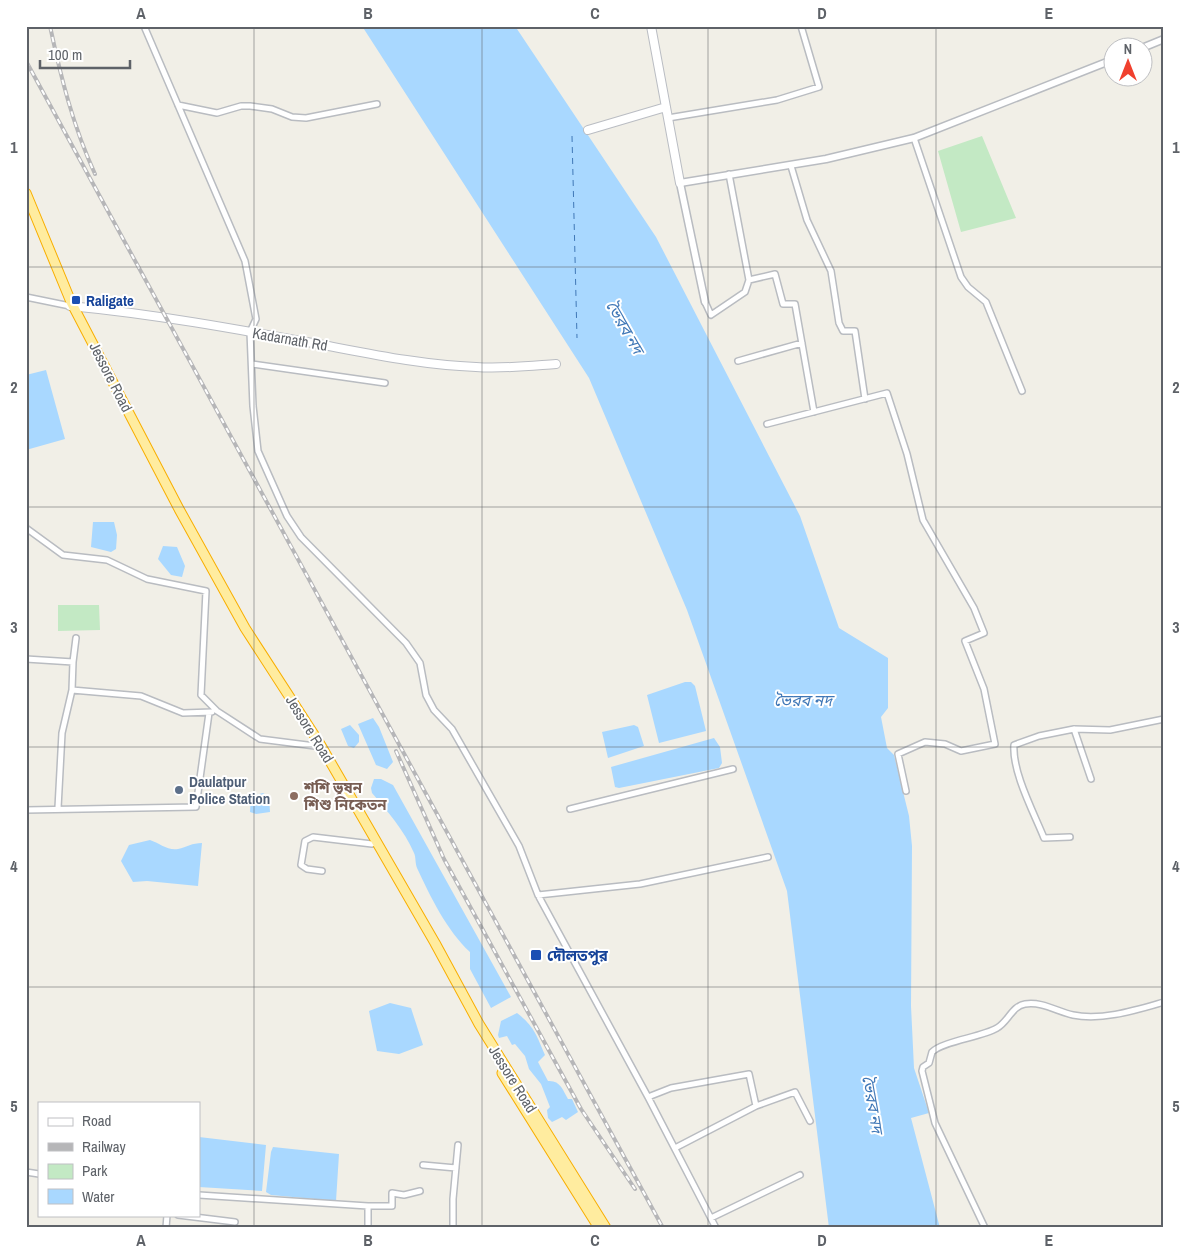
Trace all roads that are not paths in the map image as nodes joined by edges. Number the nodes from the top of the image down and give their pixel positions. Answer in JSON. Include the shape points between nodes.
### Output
{"nodes":[{"id":1,"x":144,"y":26,"type":"edge"},
{"id":2,"x":651,"y":26,"type":"edge"},
{"id":3,"x":801,"y":26,"type":"edge"},
{"id":4,"x":1164,"y":39,"type":"edge"},
{"id":5,"x":1152,"y":44,"type":"edge"},
{"id":6,"x":1102,"y":64,"type":"edge"},
{"id":7,"x":377,"y":104,"type":"dead end"},
{"id":8,"x":178,"y":105,"type":"junction"},
{"id":9,"x":666,"y":107,"type":"junction"},
{"id":10,"x":668,"y":118,"type":"junction"},
{"id":11,"x":588,"y":130,"type":"dead end"},
{"id":12,"x":914,"y":138,"type":"junction"},
{"id":13,"x":791,"y":166,"type":"junction"},
{"id":14,"x":730,"y":174,"type":"junction"},
{"id":15,"x":680,"y":183,"type":"junction"},
{"id":16,"x":26,"y":193,"type":"edge"},
{"id":17,"x":749,"y":280,"type":"junction"},
{"id":18,"x":26,"y":297,"type":"edge"},
{"id":19,"x":705,"y":302,"type":"joint"},
{"id":20,"x":72,"y":305,"type":"junction"},
{"id":21,"x":250,"y":332,"type":"junction"},
{"id":22,"x":802,"y":343,"type":"junction"},
{"id":23,"x":738,"y":362,"type":"dead end"},
{"id":24,"x":252,"y":364,"type":"junction"},
{"id":25,"x":556,"y":364,"type":"dead end"},
{"id":26,"x":385,"y":383,"type":"dead end"},
{"id":27,"x":1022,"y":391,"type":"dead end"},
{"id":28,"x":865,"y":399,"type":"junction"},
{"id":29,"x":814,"y":412,"type":"junction"},
{"id":30,"x":767,"y":424,"type":"dead end"},
{"id":31,"x":26,"y":528,"type":"edge"},
{"id":32,"x":76,"y":638,"type":"dead end"},
{"id":33,"x":26,"y":659,"type":"edge"},
{"id":34,"x":73,"y":662,"type":"junction"},
{"id":35,"x":72,"y":690,"type":"junction"},
{"id":36,"x":217,"y":711,"type":"junction"},
{"id":37,"x":209,"y":713,"type":"junction"},
{"id":38,"x":1164,"y":718,"type":"edge"},
{"id":39,"x":1074,"y":729,"type":"junction"},
{"id":40,"x":315,"y":746,"type":"junction"},
{"id":41,"x":733,"y":769,"type":"dead end"},
{"id":42,"x":1092,"y":779,"type":"dead end"},
{"id":43,"x":906,"y":792,"type":"dead end"},
{"id":44,"x":58,"y":808,"type":"junction"},
{"id":45,"x":570,"y":809,"type":"dead end"},
{"id":46,"x":26,"y":810,"type":"edge"},
{"id":47,"x":1070,"y":837,"type":"dead end"},
{"id":48,"x":372,"y":844,"type":"junction"},
{"id":49,"x":768,"y":857,"type":"dead end"},
{"id":50,"x":322,"y":871,"type":"dead end"},
{"id":51,"x":538,"y":895,"type":"junction"},
{"id":52,"x":1164,"y":1002,"type":"edge"},
{"id":53,"x":648,"y":1097,"type":"junction"},
{"id":54,"x":756,"y":1106,"type":"junction"},
{"id":55,"x":810,"y":1121,"type":"dead end"},
{"id":56,"x":458,"y":1145,"type":"dead end"},
{"id":57,"x":675,"y":1148,"type":"junction"},
{"id":58,"x":423,"y":1165,"type":"dead end"},
{"id":59,"x":456,"y":1168,"type":"junction"},
{"id":60,"x":800,"y":1175,"type":"dead end"},
{"id":61,"x":420,"y":1191,"type":"dead end"},
{"id":62,"x":200,"y":1195,"type":"edge"},
{"id":63,"x":368,"y":1206,"type":"junction"},
{"id":64,"x":186,"y":1216,"type":"edge"},
{"id":65,"x":711,"y":1218,"type":"junction"},
{"id":66,"x":235,"y":1222,"type":"dead end"},
{"id":67,"x":368,"y":1228,"type":"edge"},
{"id":68,"x":454,"y":1228,"type":"edge"},
{"id":69,"x":599,"y":1228,"type":"edge"},
{"id":70,"x":606,"y":1228,"type":"edge"},
{"id":71,"x":716,"y":1228,"type":"edge"},
{"id":72,"x":985,"y":1228,"type":"edge"}],
"edges":[{"from":1,"to":8,"type":"street"},
{"from":2,"to":9,"type":"main road"},
{"from":3,"to":10,"type":"street","via":[[819,87],[777,100]]},
{"from":4,"to":5,"type":"street"},
{"from":6,"to":12,"type":"street"},
{"from":7,"to":8,"type":"street","via":[[306,118],[250,106],[217,113]]},
{"from":8,"to":21,"type":"street","via":[[245,261],[256,319]]},
{"from":9,"to":10,"type":"main road"},
{"from":9,"to":11,"type":"main road"},
{"from":10,"to":15,"type":"main road"},
{"from":12,"to":13,"type":"street"},
{"from":12,"to":27,"type":"street","via":[[961,277],[968,288],[986,302]]},
{"from":13,"to":14,"type":"street"},
{"from":13,"to":28,"type":"street","via":[[807,220],[831,271],[843,331],[855,331]]},
{"from":14,"to":15,"type":"street"},
{"from":14,"to":17,"type":"street"},
{"from":15,"to":19,"type":"street"},
{"from":16,"to":20,"type":"highway","name":"Jessore Road"},
{"from":17,"to":19,"type":"street","via":[[745,292],[711,315]]},
{"from":17,"to":22,"type":"street","via":[[775,274],[783,304],[795,304]]},
{"from":18,"to":20,"type":"street","name":"Kadarnath Rd"},
{"from":20,"to":21,"type":"main road","name":"Kadarnath Rd"},
{"from":20,"to":40,"type":"highway","name":"Jessore Road","via":[[86,340],[239,628]]},
{"from":20,"to":70,"type":"highway","name":"Jessore Road","via":[[245,628],[320,744],[479,1024]]},
{"from":21,"to":24,"type":"street"},
{"from":21,"to":25,"type":"main road","name":"Kadarnath Rd","via":[[420,363],[478,368]]},
{"from":22,"to":23,"type":"street"},
{"from":22,"to":29,"type":"street"},
{"from":24,"to":26,"type":"street"},
{"from":24,"to":51,"type":"street","via":[[258,451],[287,516],[301,537],[406,643],[420,663],[426,695],[434,710],[452,729],[519,846]]},
{"from":28,"to":29,"type":"street"},
{"from":28,"to":43,"type":"street","via":[[887,393],[907,454],[923,520],[969,599],[984,632],[965,641],[984,689],[995,744],[962,751],[945,744],[925,742],[898,754]]},
{"from":29,"to":30,"type":"street"},
{"from":31,"to":36,"type":"street","via":[[63,555],[107,560],[147,579],[206,592],[201,695]]},
{"from":32,"to":34,"type":"street"},
{"from":33,"to":34,"type":"street"},
{"from":34,"to":35,"type":"street"},
{"from":35,"to":37,"type":"street","via":[[141,696],[183,713]]},
{"from":35,"to":44,"type":"street","via":[[62,734]]},
{"from":36,"to":37,"type":"street"},
{"from":36,"to":40,"type":"street","via":[[260,738]]},
{"from":37,"to":44,"type":"street","via":[[196,807]]},
{"from":38,"to":39,"type":"street","via":[[1110,730]]},
{"from":39,"to":42,"type":"street"},
{"from":39,"to":47,"type":"street","via":[[1039,736],[1014,747],[1014,758],[1044,838]]},
{"from":40,"to":48,"type":"highway","name":"Jessore Road"},
{"from":41,"to":45,"type":"street"},
{"from":44,"to":46,"type":"street"},
{"from":48,"to":50,"type":"street","via":[[313,837],[305,841],[301,866]]},
{"from":48,"to":69,"type":"highway","name":"Jessore Road","via":[[497,1064]]},
{"from":49,"to":51,"type":"street","via":[[640,884]]},
{"from":51,"to":53,"type":"street"},
{"from":52,"to":72,"type":"street","via":[[1095,1016],[1074,1016],[1040,1005],[1024,1004],[997,1028],[932,1052],[922,1071],[930,1110]]},
{"from":53,"to":54,"type":"street","via":[[671,1088],[748,1074]]},
{"from":53,"to":57,"type":"street"},
{"from":54,"to":55,"type":"street","via":[[795,1092]]},
{"from":54,"to":57,"type":"street"},
{"from":56,"to":59,"type":"street"},
{"from":57,"to":65,"type":"street"},
{"from":58,"to":59,"type":"street"},
{"from":59,"to":68,"type":"street"},
{"from":60,"to":65,"type":"street"},
{"from":61,"to":63,"type":"street","via":[[404,1195],[392,1193],[392,1206]]},
{"from":62,"to":63,"type":"street"},
{"from":63,"to":67,"type":"street"},
{"from":64,"to":66,"type":"street"},
{"from":65,"to":71,"type":"street"}]}
